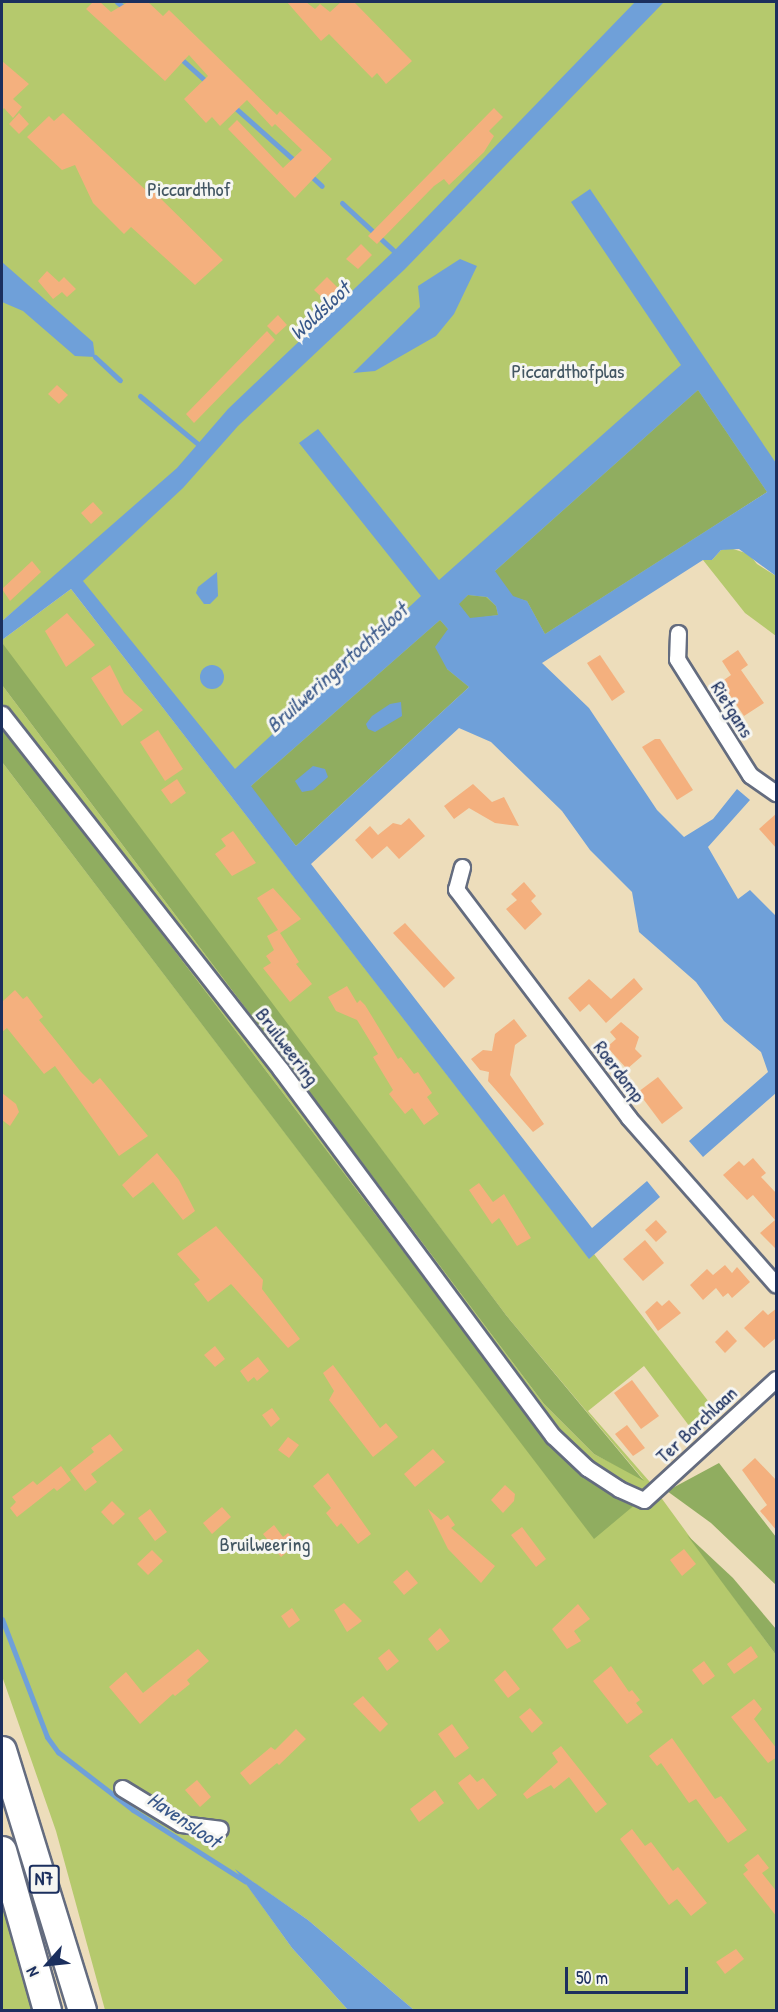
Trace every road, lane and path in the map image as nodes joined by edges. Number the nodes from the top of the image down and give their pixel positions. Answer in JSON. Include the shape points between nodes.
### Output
{"nodes":[{"id":1,"x":678,"y":633,"type":"dead end"},
{"id":2,"x":2,"y":714,"type":"edge"},
{"id":3,"x":777,"y":793,"type":"edge"},
{"id":4,"x":462,"y":867,"type":"dead end"},
{"id":5,"x":777,"y":1286,"type":"edge"},
{"id":6,"x":777,"y":1379,"type":"edge"},
{"id":7,"x":644,"y":1500,"type":"joint"},
{"id":8,"x":2,"y":1750,"type":"edge"},
{"id":9,"x":122,"y":1788,"type":"dead end"},
{"id":10,"x":219,"y":1829,"type":"dead end"},
{"id":11,"x":2,"y":1850,"type":"edge"},
{"id":12,"x":47,"y":2010,"type":"edge"},
{"id":13,"x":82,"y":2010,"type":"edge"}],
"edges":[{"from":1,"to":3,"type":"street","name":"Rietgans","via":[[677,659],[750,775]]},
{"from":2,"to":7,"type":"street","name":"Bruilweering","via":[[281,1070],[553,1436],[588,1468]]},
{"from":4,"to":5,"type":"street","name":"Roerdomp","via":[[456,889],[629,1118]]},
{"from":6,"to":7,"type":"street","name":"Ter Borchlaan"},
{"from":8,"to":13,"type":"highway","number":"N7"},
{"from":9,"to":10,"type":"street","via":[[181,1824]]},
{"from":11,"to":12,"type":"highway","number":"N7"}]}
